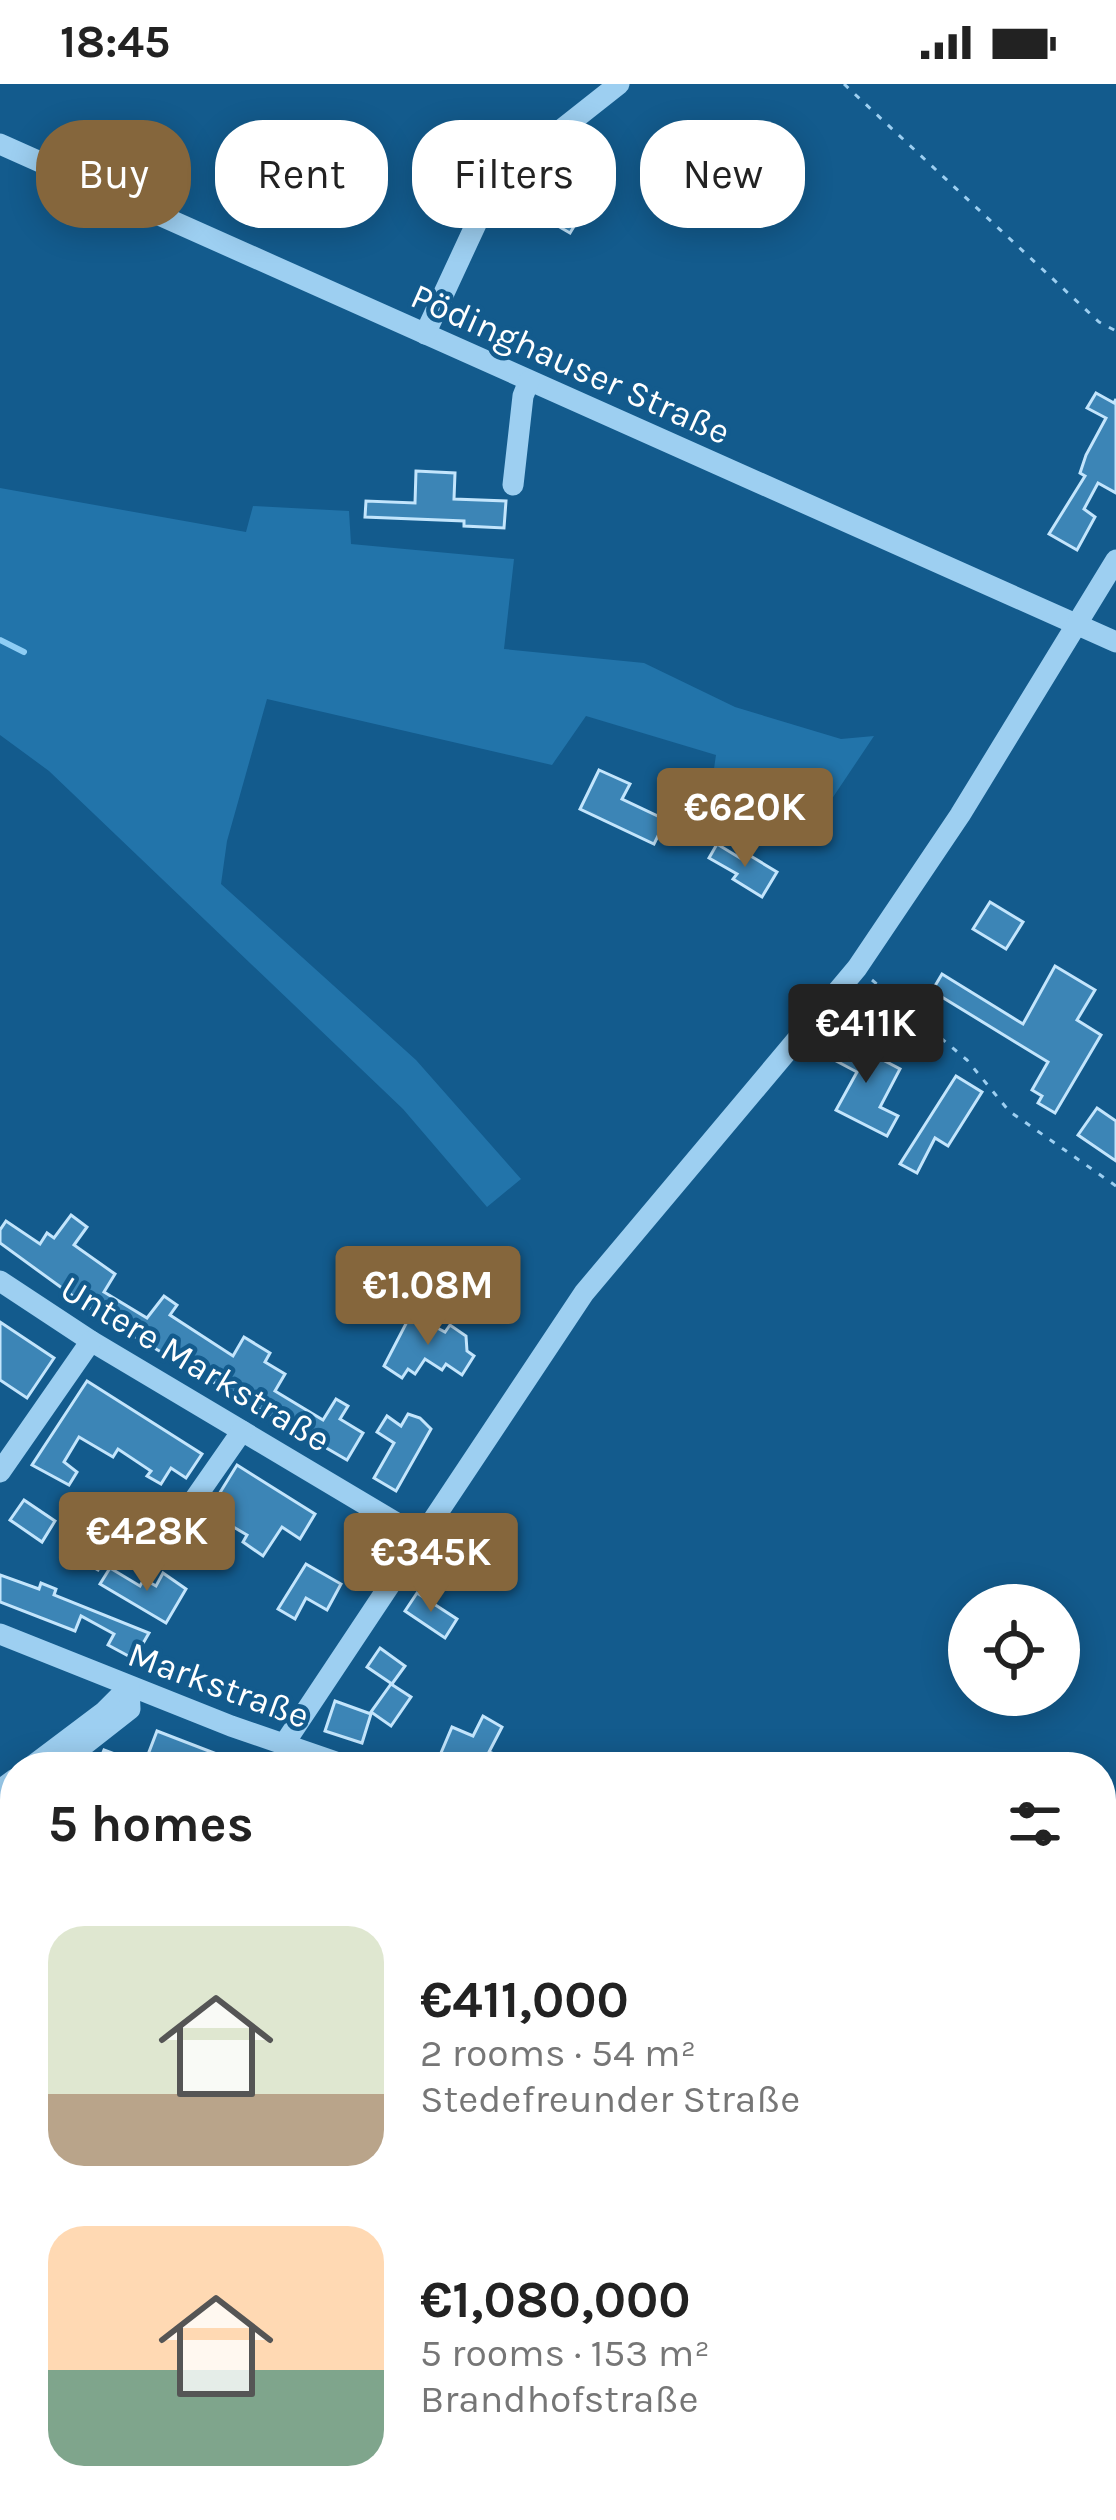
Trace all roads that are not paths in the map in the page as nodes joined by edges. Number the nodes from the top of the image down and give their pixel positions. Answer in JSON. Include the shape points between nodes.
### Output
{"nodes":[{"id":1,"x":619,"y":84,"type":"edge"},
{"id":2,"x":0,"y":144,"type":"edge"},
{"id":3,"x":425,"y":334,"type":"junction"},
{"id":4,"x":530,"y":381,"type":"junction"},
{"id":5,"x":513,"y":485,"type":"dead end"},
{"id":6,"x":1116,"y":560,"type":"edge"},
{"id":7,"x":1077,"y":624,"type":"junction"},
{"id":8,"x":1116,"y":642,"type":"edge"},
{"id":9,"x":0,"y":1280,"type":"edge"},
{"id":10,"x":91,"y":1341,"type":"junction"},
{"id":11,"x":242,"y":1431,"type":"junction"},
{"id":12,"x":0,"y":1472,"type":"edge"},
{"id":13,"x":420,"y":1537,"type":"junction"},
{"id":14,"x":157,"y":1553,"type":"dead end"},
{"id":15,"x":0,"y":1634,"type":"edge"},
{"id":16,"x":129,"y":1687,"type":"junction"},
{"id":17,"x":284,"y":1744,"type":"junction"},
{"id":18,"x":51,"y":1752,"type":"edge"},
{"id":19,"x":75,"y":1752,"type":"edge"},
{"id":20,"x":306,"y":1752,"type":"edge"}],
"edges":[{"from":1,"to":3,"type":"street","via":[[496,181]]},
{"from":2,"to":3,"type":"street","name":"Pödinghauser Straße"},
{"from":3,"to":4,"type":"street","name":"Pödinghauser Straße"},
{"from":4,"to":5,"type":"street"},
{"from":4,"to":7,"type":"street","name":"Pödinghauser Straße"},
{"from":6,"to":7,"type":"street"},
{"from":7,"to":8,"type":"street","name":"Pödinghauser Straße"},
{"from":7,"to":13,"type":"street","via":[[857,968],[584,1293]]},
{"from":9,"to":10,"type":"street","name":"Untere Markstraße"},
{"from":10,"to":11,"type":"street","name":"Untere Markstraße"},
{"from":10,"to":12,"type":"street"},
{"from":11,"to":13,"type":"street","name":"Untere Markstraße"},
{"from":11,"to":14,"type":"street"},
{"from":13,"to":17,"type":"street"},
{"from":15,"to":16,"type":"street","name":"Markstraße"},
{"from":16,"to":17,"type":"street","name":"Markstraße"},
{"from":16,"to":18,"type":"street"},
{"from":16,"to":19,"type":"street","via":[[130,1709]]},
{"from":17,"to":20,"type":"street","name":"Markstraße"}]}
